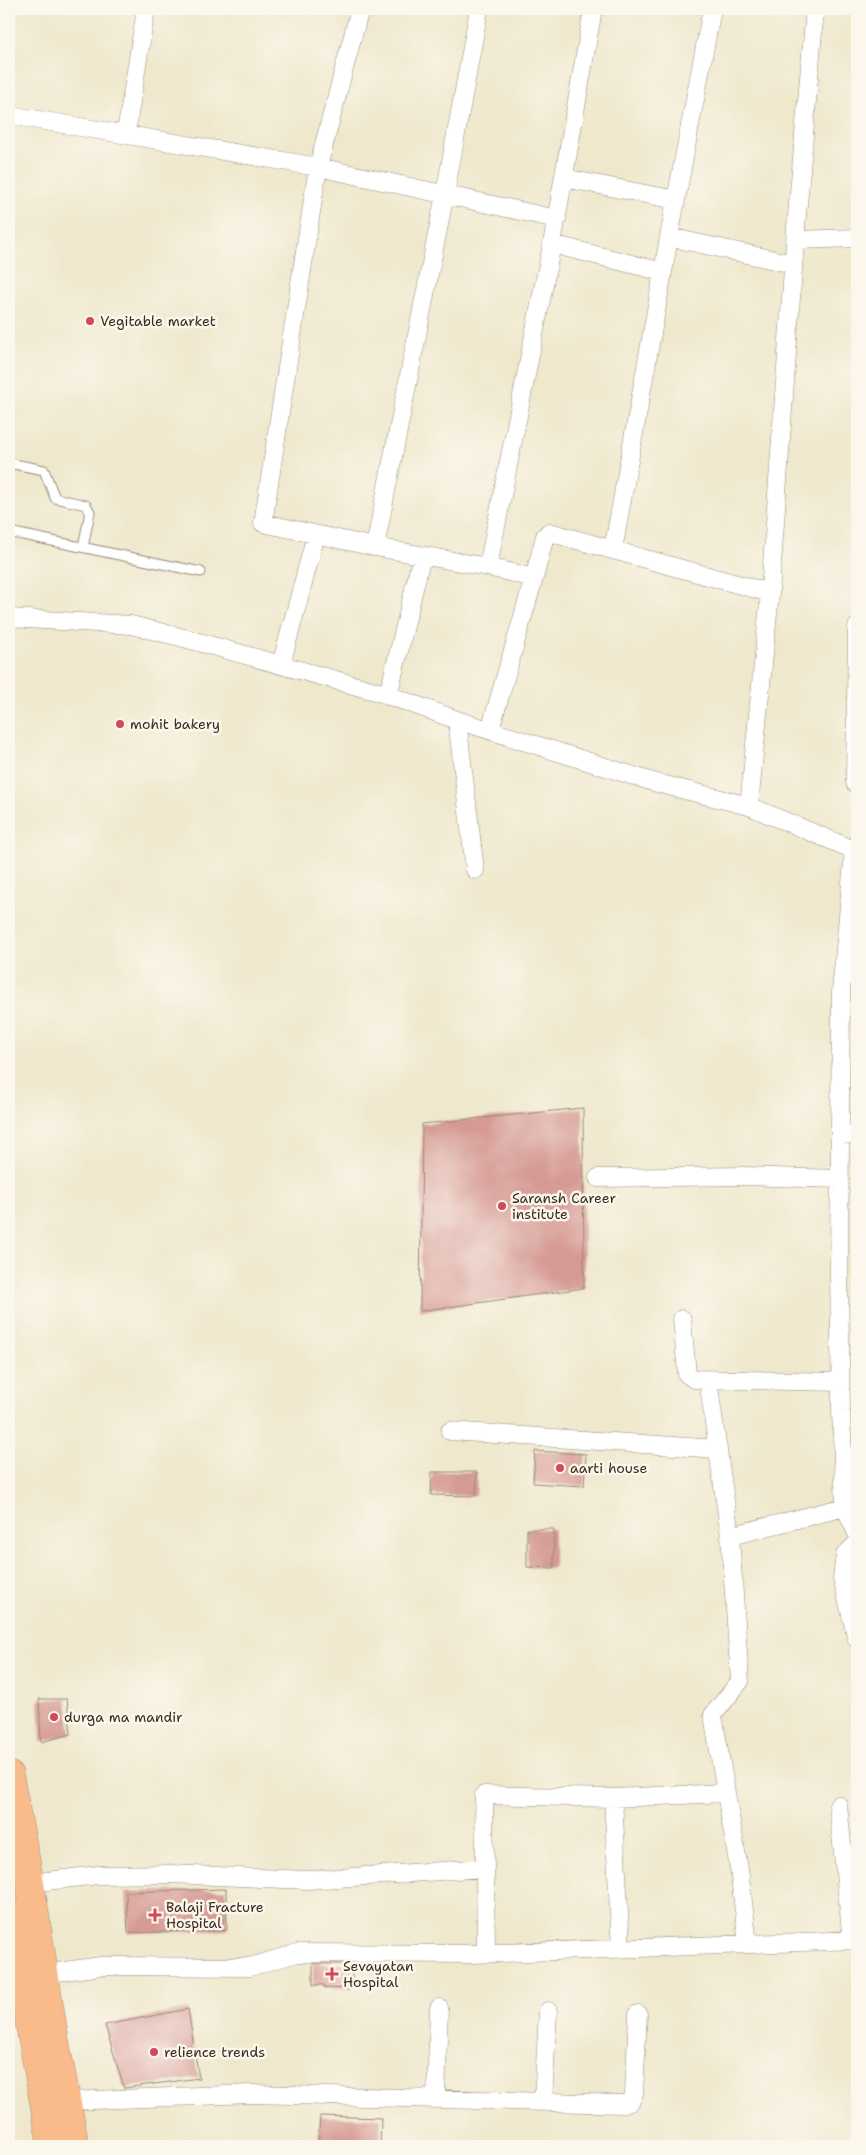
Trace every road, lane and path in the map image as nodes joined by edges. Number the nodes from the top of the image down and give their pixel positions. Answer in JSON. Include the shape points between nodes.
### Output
{"nodes":[{"id":1,"x":146,"y":9,"type":"edge"},
{"id":2,"x":360,"y":9,"type":"edge"},
{"id":3,"x":479,"y":9,"type":"edge"},
{"id":4,"x":594,"y":9,"type":"edge"},
{"id":5,"x":712,"y":9,"type":"edge"},
{"id":6,"x":815,"y":9,"type":"edge"},
{"id":7,"x":9,"y":115,"type":"edge"},
{"id":8,"x":126,"y":133,"type":"junction"},
{"id":9,"x":318,"y":167,"type":"junction"},
{"id":10,"x":564,"y":178,"type":"junction"},
{"id":11,"x":445,"y":194,"type":"junction"},
{"id":12,"x":676,"y":200,"type":"junction"},
{"id":13,"x":557,"y":219,"type":"junction"},
{"id":14,"x":669,"y":238,"type":"junction"},
{"id":15,"x":857,"y":238,"type":"edge"},
{"id":16,"x":795,"y":240,"type":"junction"},
{"id":17,"x":552,"y":244,"type":"junction"},
{"id":18,"x":793,"y":264,"type":"junction"},
{"id":19,"x":663,"y":272,"type":"junction"},
{"id":20,"x":9,"y":463,"type":"edge"},
{"id":21,"x":9,"y":532,"type":"edge"},
{"id":22,"x":316,"y":535,"type":"junction"},
{"id":23,"x":84,"y":547,"type":"junction"},
{"id":24,"x":375,"y":547,"type":"junction"},
{"id":25,"x":613,"y":550,"type":"junction"},
{"id":26,"x":422,"y":556,"type":"junction"},
{"id":27,"x":488,"y":567,"type":"junction"},
{"id":28,"x":201,"y":572,"type":"dead end"},
{"id":29,"x":534,"y":578,"type":"junction"},
{"id":30,"x":770,"y":593,"type":"junction"},
{"id":31,"x":9,"y":618,"type":"edge"},
{"id":32,"x":857,"y":627,"type":"edge"},
{"id":33,"x":281,"y":665,"type":"junction"},
{"id":34,"x":388,"y":696,"type":"junction"},
{"id":35,"x":457,"y":720,"type":"junction"},
{"id":36,"x":490,"y":730,"type":"junction"},
{"id":37,"x":856,"y":783,"type":"dead end"},
{"id":38,"x":749,"y":806,"type":"junction"},
{"id":39,"x":475,"y":870,"type":"dead end"},
{"id":40,"x":852,"y":927,"type":"edge"},
{"id":41,"x":849,"y":1134,"type":"edge"},
{"id":42,"x":598,"y":1178,"type":"dead end"},
{"id":43,"x":840,"y":1179,"type":"junction"},
{"id":44,"x":682,"y":1319,"type":"dead end"},
{"id":45,"x":708,"y":1380,"type":"junction"},
{"id":46,"x":840,"y":1382,"type":"junction"},
{"id":47,"x":450,"y":1431,"type":"dead end"},
{"id":48,"x":718,"y":1449,"type":"junction"},
{"id":49,"x":845,"y":1507,"type":"junction"},
{"id":50,"x":857,"y":1533,"type":"edge"},
{"id":51,"x":730,"y":1536,"type":"junction"},
{"id":52,"x":857,"y":1544,"type":"edge"},
{"id":53,"x":857,"y":1639,"type":"edge"},
{"id":54,"x":9,"y":1775,"type":"edge"},
{"id":55,"x":726,"y":1793,"type":"junction"},
{"id":56,"x":613,"y":1798,"type":"junction"},
{"id":57,"x":11,"y":1804,"type":"edge"},
{"id":58,"x":838,"y":1805,"type":"dead end"},
{"id":59,"x":485,"y":1868,"type":"junction"},
{"id":60,"x":30,"y":1883,"type":"junction"},
{"id":61,"x":9,"y":1911,"type":"edge"},
{"id":62,"x":854,"y":1941,"type":"edge"},
{"id":63,"x":748,"y":1944,"type":"junction"},
{"id":64,"x":621,"y":1949,"type":"junction"},
{"id":65,"x":486,"y":1953,"type":"junction"},
{"id":66,"x":43,"y":1974,"type":"junction"},
{"id":67,"x":440,"y":2008,"type":"dead end"},
{"id":68,"x":548,"y":2011,"type":"dead end"},
{"id":69,"x":638,"y":2014,"type":"dead end"},
{"id":70,"x":436,"y":2099,"type":"junction"},
{"id":71,"x":66,"y":2101,"type":"junction"},
{"id":72,"x":544,"y":2102,"type":"junction"},
{"id":73,"x":52,"y":2146,"type":"edge"},
{"id":74,"x":75,"y":2146,"type":"edge"}],
"edges":[{"from":1,"to":8,"type":"street"},
{"from":2,"to":9,"type":"street"},
{"from":3,"to":11,"type":"street"},
{"from":4,"to":10,"type":"street"},
{"from":5,"to":12,"type":"street"},
{"from":6,"to":16,"type":"street"},
{"from":7,"to":8,"type":"street"},
{"from":8,"to":9,"type":"street"},
{"from":9,"to":11,"type":"street"},
{"from":9,"to":22,"type":"street","via":[[263,523]]},
{"from":10,"to":12,"type":"street"},
{"from":10,"to":13,"type":"street"},
{"from":11,"to":13,"type":"street"},
{"from":11,"to":24,"type":"street"},
{"from":12,"to":14,"type":"street"},
{"from":13,"to":17,"type":"street"},
{"from":14,"to":18,"type":"street"},
{"from":14,"to":19,"type":"street"},
{"from":15,"to":16,"type":"street"},
{"from":16,"to":18,"type":"street"},
{"from":17,"to":19,"type":"street"},
{"from":17,"to":27,"type":"street"},
{"from":18,"to":30,"type":"street"},
{"from":19,"to":25,"type":"street"},
{"from":20,"to":23,"type":"lane","via":[[44,470],[55,498],[86,504],[90,512]]},
{"from":21,"to":23,"type":"lane"},
{"from":22,"to":24,"type":"street"},
{"from":22,"to":33,"type":"street"},
{"from":23,"to":28,"type":"lane"},
{"from":24,"to":26,"type":"street"},
{"from":25,"to":29,"type":"street","via":[[549,532],[545,536]]},
{"from":25,"to":30,"type":"street"},
{"from":26,"to":27,"type":"street"},
{"from":26,"to":34,"type":"street"},
{"from":27,"to":29,"type":"street"},
{"from":29,"to":36,"type":"street"},
{"from":30,"to":38,"type":"street"},
{"from":31,"to":33,"type":"street","via":[[130,625]]},
{"from":32,"to":37,"type":"street"},
{"from":33,"to":34,"type":"street"},
{"from":34,"to":35,"type":"street"},
{"from":35,"to":36,"type":"street"},
{"from":35,"to":39,"type":"street"},
{"from":36,"to":38,"type":"street","via":[[653,782]]},
{"from":38,"to":40,"type":"street","via":[[854,850]]},
{"from":40,"to":41,"type":"street","via":[[841,992]]},
{"from":41,"to":43,"type":"street"},
{"from":42,"to":43,"type":"street","via":[[743,1176]]},
{"from":43,"to":46,"type":"street"},
{"from":44,"to":45,"type":"street","via":[[687,1374],[694,1380]]},
{"from":45,"to":46,"type":"street"},
{"from":45,"to":48,"type":"street"},
{"from":46,"to":49,"type":"street"},
{"from":47,"to":48,"type":"street"},
{"from":48,"to":51,"type":"street"},
{"from":49,"to":50,"type":"street"},
{"from":49,"to":51,"type":"street"},
{"from":51,"to":55,"type":"street","via":[[740,1681],[713,1715]]},
{"from":52,"to":53,"type":"street","via":[[845,1555],[842,1578]]},
{"from":54,"to":57,"type":"main road"},
{"from":55,"to":56,"type":"street"},
{"from":55,"to":63,"type":"street"},
{"from":56,"to":59,"type":"street","via":[[484,1795]]},
{"from":56,"to":64,"type":"street"},
{"from":57,"to":60,"type":"main road"},
{"from":58,"to":62,"type":"street"},
{"from":59,"to":60,"type":"street","via":[[308,1880],[170,1874],[98,1875]]},
{"from":59,"to":65,"type":"street"},
{"from":60,"to":66,"type":"main road"},
{"from":61,"to":73,"type":"main road"},
{"from":62,"to":63,"type":"street"},
{"from":63,"to":64,"type":"street"},
{"from":64,"to":65,"type":"street"},
{"from":65,"to":66,"type":"street","via":[[297,1953],[250,1967],[101,1966]]},
{"from":66,"to":71,"type":"main road"},
{"from":67,"to":70,"type":"street"},
{"from":68,"to":72,"type":"street"},
{"from":69,"to":72,"type":"street","via":[[634,2094],[630,2102]]},
{"from":70,"to":71,"type":"street","via":[[252,2094]]},
{"from":70,"to":72,"type":"street"},
{"from":71,"to":74,"type":"main road"}]}
